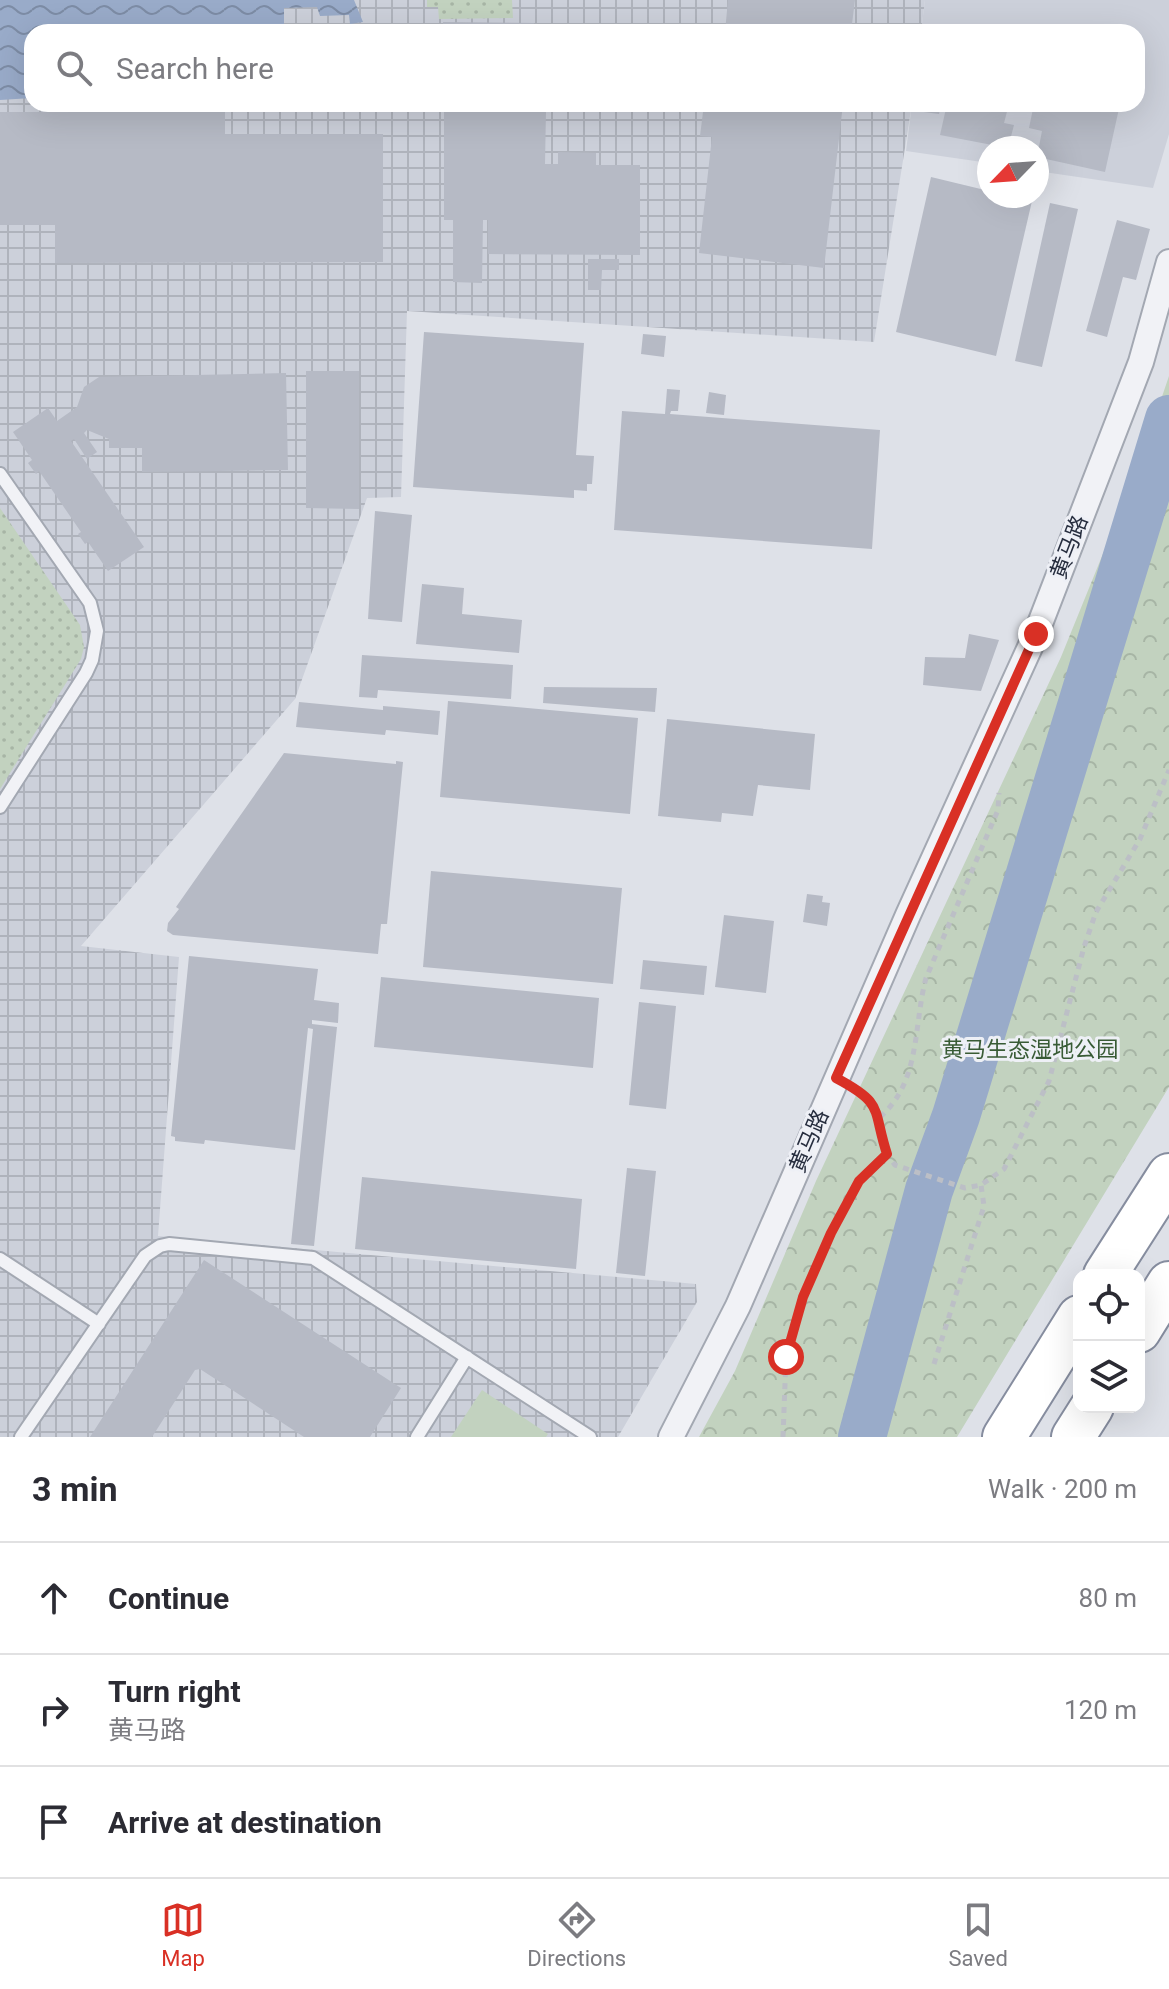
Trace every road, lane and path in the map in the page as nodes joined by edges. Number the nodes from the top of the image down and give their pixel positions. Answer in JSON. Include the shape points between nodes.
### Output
{"nodes":[{"id":1,"x":1169,"y":262,"type":"edge"},
{"id":2,"x":0,"y":474,"type":"edge"},
{"id":3,"x":1169,"y":770,"type":"edge"},
{"id":4,"x":999,"y":793,"type":"dead end"},
{"id":5,"x":0,"y":807,"type":"edge"},
{"id":6,"x":836,"y":1078,"type":"junction"},
{"id":7,"x":880,"y":1117,"type":"junction"},
{"id":8,"x":887,"y":1154,"type":"junction"},
{"id":9,"x":1169,"y":1175,"type":"edge"},
{"id":10,"x":981,"y":1185,"type":"junction"},
{"id":11,"x":0,"y":1259,"type":"edge"},
{"id":12,"x":1109,"y":1269,"type":"edge"},
{"id":13,"x":1169,"y":1283,"type":"edge"},
{"id":14,"x":1145,"y":1321,"type":"edge"},
{"id":15,"x":99,"y":1324,"type":"junction"},
{"id":16,"x":1073,"y":1327,"type":"edge"},
{"id":17,"x":467,"y":1357,"type":"junction"},
{"id":18,"x":934,"y":1364,"type":"dead end"},
{"id":19,"x":1088,"y":1413,"type":"edge"},
{"id":20,"x":21,"y":1437,"type":"edge"},
{"id":21,"x":417,"y":1437,"type":"edge"},
{"id":22,"x":590,"y":1437,"type":"edge"},
{"id":23,"x":671,"y":1437,"type":"edge"},
{"id":24,"x":783,"y":1437,"type":"edge"},
{"id":25,"x":1004,"y":1437,"type":"edge"},
{"id":26,"x":1073,"y":1437,"type":"edge"}],
"edges":[{"from":1,"to":6,"type":"street","name":"黄马路","via":[[1141,362],[1036,634]]},
{"from":2,"to":5,"type":"lane","via":[[90,603],[97,631],[86,673]]},
{"from":3,"to":10,"type":"path","via":[[1140,839],[1096,912],[1049,1081],[1004,1169]]},
{"from":4,"to":7,"type":"path","via":[[998,810],[926,978],[906,1084]]},
{"from":6,"to":7,"type":"path","via":[[858,1089]]},
{"from":6,"to":23,"type":"street","name":"黄马路","via":[[738,1306]]},
{"from":7,"to":8,"type":"path"},
{"from":8,"to":10,"type":"path","via":[[909,1171],[965,1188]]},
{"from":8,"to":24,"type":"path","via":[[859,1181],[803,1297],[786,1357]]},
{"from":9,"to":12,"type":"highway"},
{"from":10,"to":18,"type":"path","via":[[984,1206]]},
{"from":11,"to":15,"type":"lane"},
{"from":13,"to":14,"type":"highway"},
{"from":15,"to":17,"type":"lane","via":[[145,1256],[169,1244],[313,1258]]},
{"from":15,"to":20,"type":"lane"},
{"from":16,"to":25,"type":"highway"},
{"from":17,"to":21,"type":"lane"},
{"from":17,"to":22,"type":"lane"},
{"from":19,"to":26,"type":"highway"}]}
